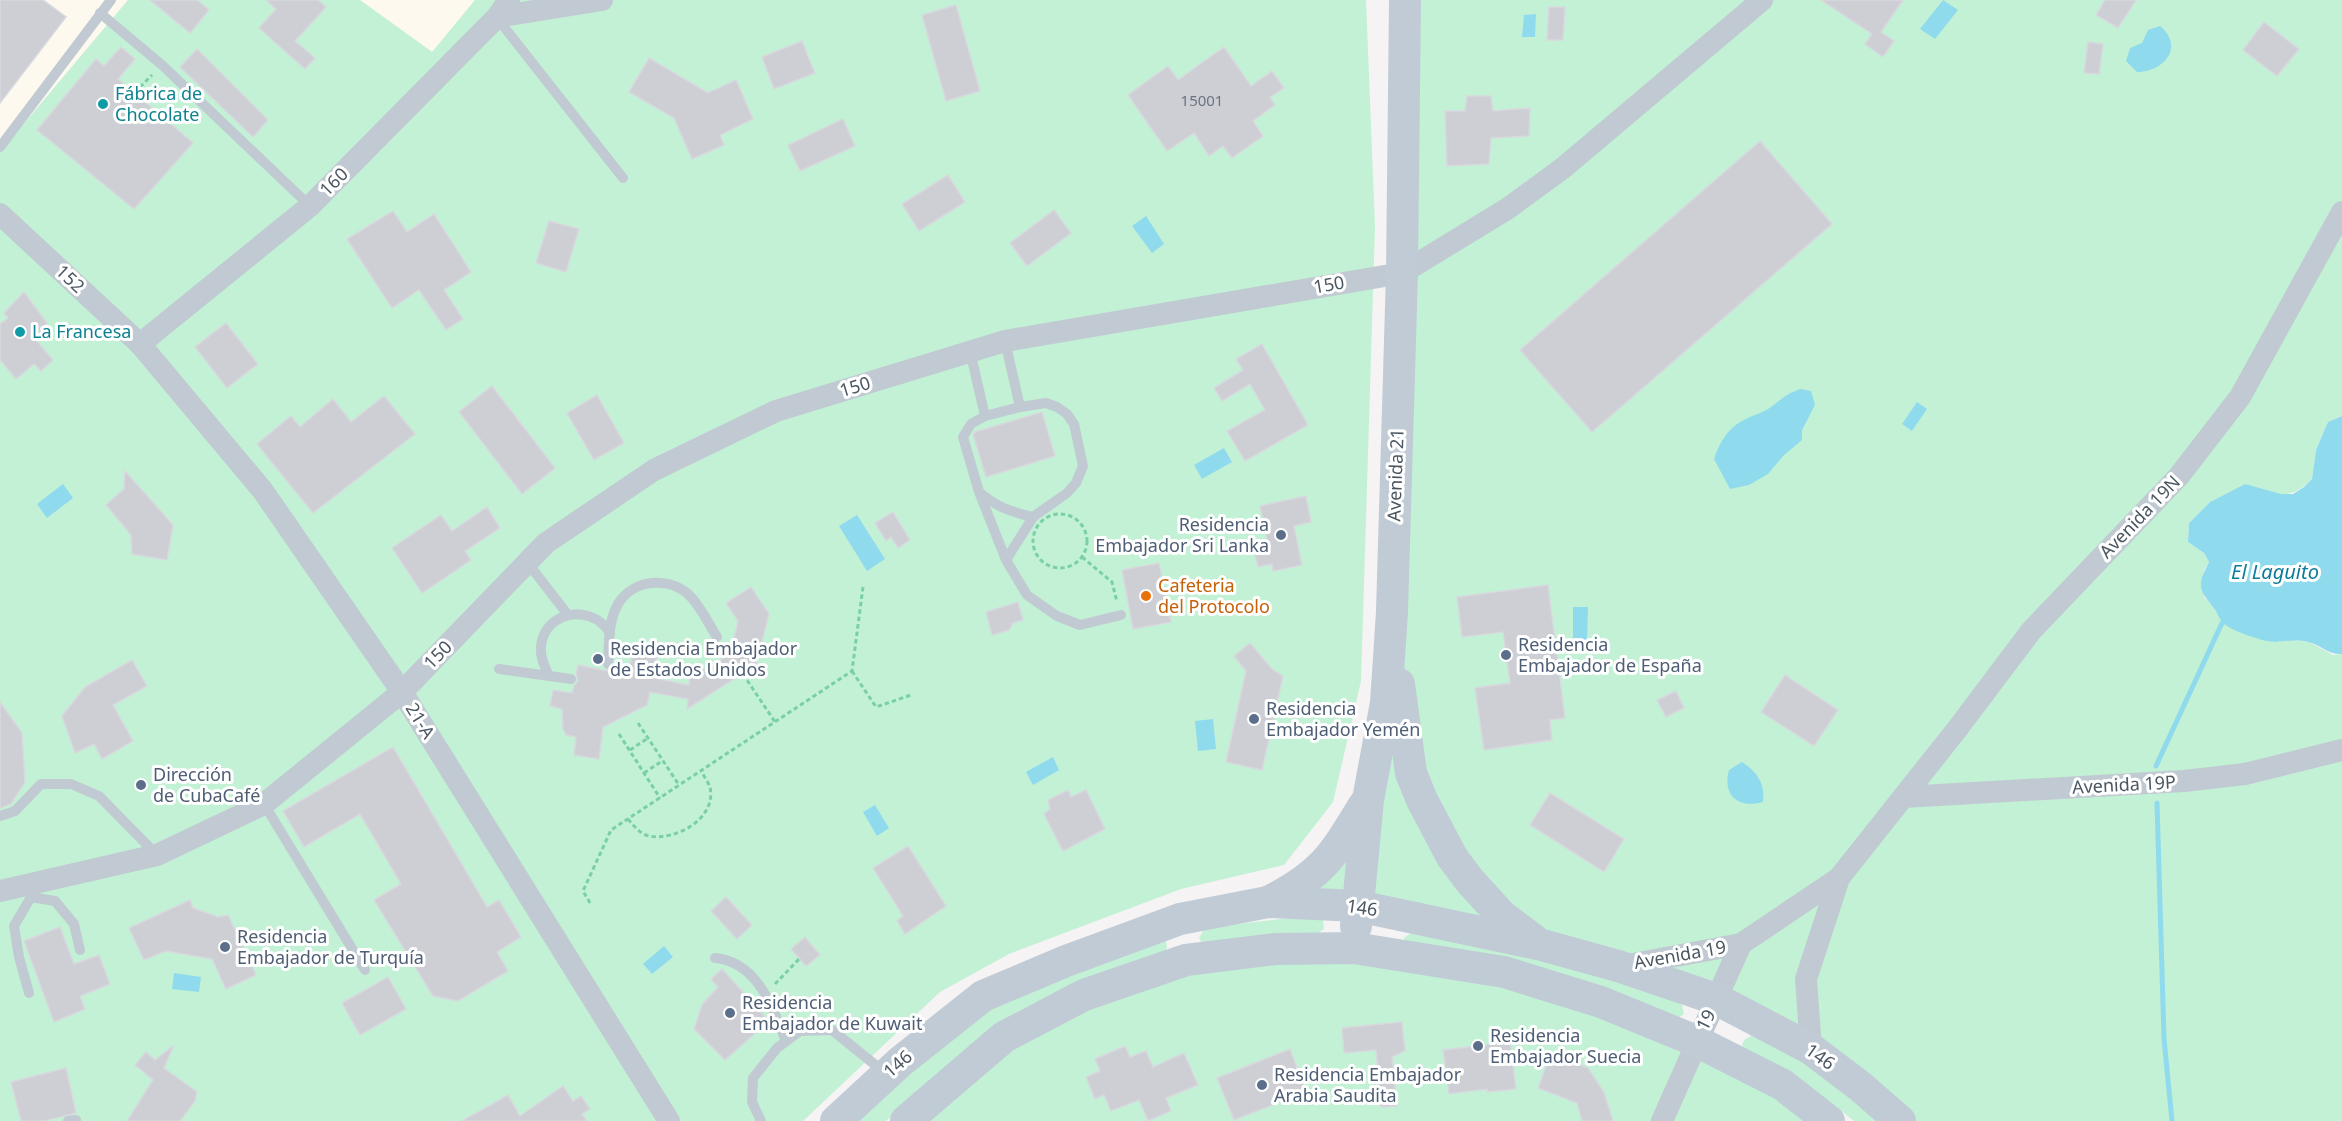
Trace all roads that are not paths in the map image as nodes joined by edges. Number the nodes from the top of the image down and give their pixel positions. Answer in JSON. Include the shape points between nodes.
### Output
{"nodes":[{"id":1,"x":111,"y":0,"type":"edge"},
{"id":2,"x":602,"y":0,"type":"edge"},
{"id":3,"x":1405,"y":0,"type":"edge"},
{"id":4,"x":1762,"y":0,"type":"edge"},
{"id":5,"x":502,"y":9,"type":"edge"},
{"id":6,"x":100,"y":14,"type":"junction"},
{"id":7,"x":0,"y":147,"type":"edge"},
{"id":8,"x":622,"y":178,"type":"dead end"},
{"id":9,"x":310,"y":206,"type":"junction"},
{"id":10,"x":2342,"y":212,"type":"edge"},
{"id":11,"x":0,"y":214,"type":"edge"},
{"id":12,"x":1402,"y":273,"type":"junction"},
{"id":13,"x":1005,"y":341,"type":"junction"},
{"id":14,"x":140,"y":344,"type":"junction"},
{"id":15,"x":970,"y":351,"type":"junction"},
{"id":16,"x":1020,"y":407,"type":"junction"},
{"id":17,"x":986,"y":416,"type":"junction"},
{"id":18,"x":979,"y":492,"type":"junction"},
{"id":19,"x":1033,"y":517,"type":"junction"},
{"id":20,"x":1006,"y":560,"type":"junction"},
{"id":21,"x":527,"y":562,"type":"junction"},
{"id":22,"x":1392,"y":612,"type":"junction"},
{"id":23,"x":568,"y":615,"type":"junction"},
{"id":24,"x":1121,"y":615,"type":"road end"},
{"id":25,"x":610,"y":633,"type":"junction"},
{"id":26,"x":717,"y":637,"type":"dead end"},
{"id":27,"x":608,"y":664,"type":"dead end"},
{"id":28,"x":499,"y":669,"type":"dead end"},
{"id":29,"x":549,"y":676,"type":"junction"},
{"id":30,"x":571,"y":679,"type":"dead end"},
{"id":31,"x":402,"y":692,"type":"junction"},
{"id":32,"x":2342,"y":750,"type":"edge"},
{"id":33,"x":1904,"y":797,"type":"junction"},
{"id":34,"x":1368,"y":800,"type":"junction"},
{"id":35,"x":264,"y":804,"type":"junction"},
{"id":36,"x":0,"y":816,"type":"edge"},
{"id":37,"x":157,"y":855,"type":"junction"},
{"id":38,"x":1839,"y":878,"type":"junction"},
{"id":39,"x":0,"y":891,"type":"edge"},
{"id":40,"x":29,"y":891,"type":"junction"},
{"id":41,"x":1268,"y":902,"type":"junction"},
{"id":42,"x":1358,"y":906,"type":"junction"},
{"id":43,"x":1786,"y":915,"type":"junction"},
{"id":44,"x":1180,"y":919,"type":"junction"},
{"id":45,"x":1820,"y":933,"type":"junction"},
{"id":46,"x":1741,"y":944,"type":"junction"},
{"id":47,"x":1542,"y":945,"type":"junction"},
{"id":48,"x":1354,"y":948,"type":"junction"},
{"id":49,"x":80,"y":950,"type":"dead end"},
{"id":50,"x":715,"y":958,"type":"dead end"},
{"id":51,"x":1186,"y":960,"type":"junction"},
{"id":52,"x":1618,"y":966,"type":"junction"},
{"id":53,"x":365,"y":970,"type":"dead end"},
{"id":54,"x":29,"y":993,"type":"dead end"},
{"id":55,"x":1716,"y":999,"type":"junction"},
{"id":56,"x":786,"y":1041,"type":"junction"},
{"id":57,"x":1696,"y":1041,"type":"junction"},
{"id":58,"x":1811,"y":1049,"type":"junction"},
{"id":59,"x":887,"y":1074,"type":"junction"},
{"id":60,"x":669,"y":1121,"type":"edge"},
{"id":61,"x":761,"y":1121,"type":"edge"},
{"id":62,"x":836,"y":1121,"type":"edge"},
{"id":63,"x":906,"y":1121,"type":"edge"},
{"id":64,"x":1662,"y":1121,"type":"edge"},
{"id":65,"x":1830,"y":1121,"type":"edge"},
{"id":66,"x":1900,"y":1121,"type":"edge"}],
"edges":[{"from":1,"to":6,"type":"lane"},
{"from":2,"to":5,"type":"street"},
{"from":3,"to":12,"type":"main road","name":"Avenida 21"},
{"from":4,"to":12,"type":"street","name":"150","via":[[1563,168],[1507,209]]},
{"from":5,"to":8,"type":"lane"},
{"from":5,"to":9,"type":"street","name":"160"},
{"from":6,"to":7,"type":"lane"},
{"from":6,"to":9,"type":"lane","via":[[162,65]]},
{"from":9,"to":14,"type":"street","name":"160"},
{"from":10,"to":33,"type":"street","name":"Avenida 19N","via":[[2240,397],[2179,476],[2031,631]]},
{"from":11,"to":14,"type":"street","name":"152"},
{"from":12,"to":13,"type":"street","name":"150"},
{"from":12,"to":22,"type":"main road","name":"Avenida 21"},
{"from":13,"to":15,"type":"street","name":"150"},
{"from":13,"to":16,"type":"lane"},
{"from":14,"to":31,"type":"street","name":"21-A","via":[[263,491]]},
{"from":15,"to":17,"type":"lane"},
{"from":15,"to":21,"type":"street","name":"150","via":[[776,411],[654,470],[546,543]]},
{"from":16,"to":17,"type":"lane"},
{"from":16,"to":19,"type":"lane","via":[[1046,403],[1066,414],[1074,424],[1083,465],[1067,493]]},
{"from":17,"to":18,"type":"lane","via":[[971,424],[963,437]]},
{"from":18,"to":19,"type":"lane","via":[[991,503]]},
{"from":18,"to":20,"type":"lane"},
{"from":19,"to":20,"type":"lane"},
{"from":20,"to":24,"type":"lane","via":[[1027,595],[1057,616],[1080,625]]},
{"from":21,"to":23,"type":"lane"},
{"from":21,"to":31,"type":"street","name":"150"},
{"from":22,"to":34,"type":"main road","name":"Avenida 21","via":[[1386,703]]},
{"from":22,"to":47,"type":"main road","via":[[1406,746],[1422,800],[1452,857],[1489,904]]},
{"from":23,"to":25,"type":"lane","via":[[594,616]]},
{"from":23,"to":29,"type":"lane","via":[[557,620],[543,640],[541,652]]},
{"from":25,"to":26,"type":"lane","via":[[617,606],[625,595],[643,585],[663,582],[689,596]]},
{"from":25,"to":27,"type":"lane"},
{"from":28,"to":29,"type":"lane"},
{"from":29,"to":30,"type":"lane"},
{"from":31,"to":35,"type":"street","name":"150"},
{"from":31,"to":60,"type":"street","name":"21-A"},
{"from":32,"to":33,"type":"street","name":"Avenida 19P","via":[[2245,774],[2184,781]]},
{"from":33,"to":38,"type":"street","name":"Avenida 19"},
{"from":34,"to":41,"type":"main road","via":[[1317,872]]},
{"from":34,"to":42,"type":"main road","name":"Avenida 21"},
{"from":35,"to":37,"type":"street","name":"150"},
{"from":35,"to":53,"type":"lane"},
{"from":36,"to":37,"type":"lane","via":[[15,811],[41,784],[71,784],[99,796]]},
{"from":37,"to":40,"type":"street","name":"150"},
{"from":38,"to":43,"type":"street","name":"Avenida 19"},
{"from":38,"to":45,"type":"street","name":"Avenida 19"},
{"from":39,"to":40,"type":"street","name":"150"},
{"from":40,"to":49,"type":"lane","via":[[55,901],[74,924]]},
{"from":40,"to":54,"type":"lane","via":[[14,926]]},
{"from":41,"to":42,"type":"main road","name":"146"},
{"from":41,"to":44,"type":"main road","name":"146"},
{"from":42,"to":47,"type":"main road","name":"146"},
{"from":42,"to":48,"type":"main road","name":"Avenida 21"},
{"from":43,"to":45,"type":"street"},
{"from":43,"to":46,"type":"street","name":"Avenida 19"},
{"from":44,"to":51,"type":"main road"},
{"from":44,"to":59,"type":"main road","name":"146","via":[[983,996]]},
{"from":45,"to":58,"type":"street","name":"Avenida 19","via":[[1806,979]]},
{"from":46,"to":52,"type":"street","name":"Avenida 19"},
{"from":46,"to":55,"type":"street","name":"Avenida 19"},
{"from":47,"to":52,"type":"main road","name":"146"},
{"from":48,"to":51,"type":"main road","via":[[1276,949]]},
{"from":48,"to":57,"type":"main road","via":[[1504,972],[1601,1002]]},
{"from":50,"to":56,"type":"lane","via":[[726,959],[757,979]]},
{"from":51,"to":63,"type":"main road","via":[[1084,995],[1004,1037]]},
{"from":52,"to":55,"type":"main road","name":"146"},
{"from":55,"to":57,"type":"street","name":"19"},
{"from":55,"to":58,"type":"main road","name":"146"},
{"from":56,"to":59,"type":"lane","via":[[800,1031],[832,1030]]},
{"from":56,"to":61,"type":"lane","via":[[753,1078],[752,1102]]},
{"from":57,"to":64,"type":"street"},
{"from":57,"to":65,"type":"main road","via":[[1783,1085]]},
{"from":58,"to":66,"type":"main road","name":"146"},
{"from":59,"to":62,"type":"main road","name":"146"}]}
